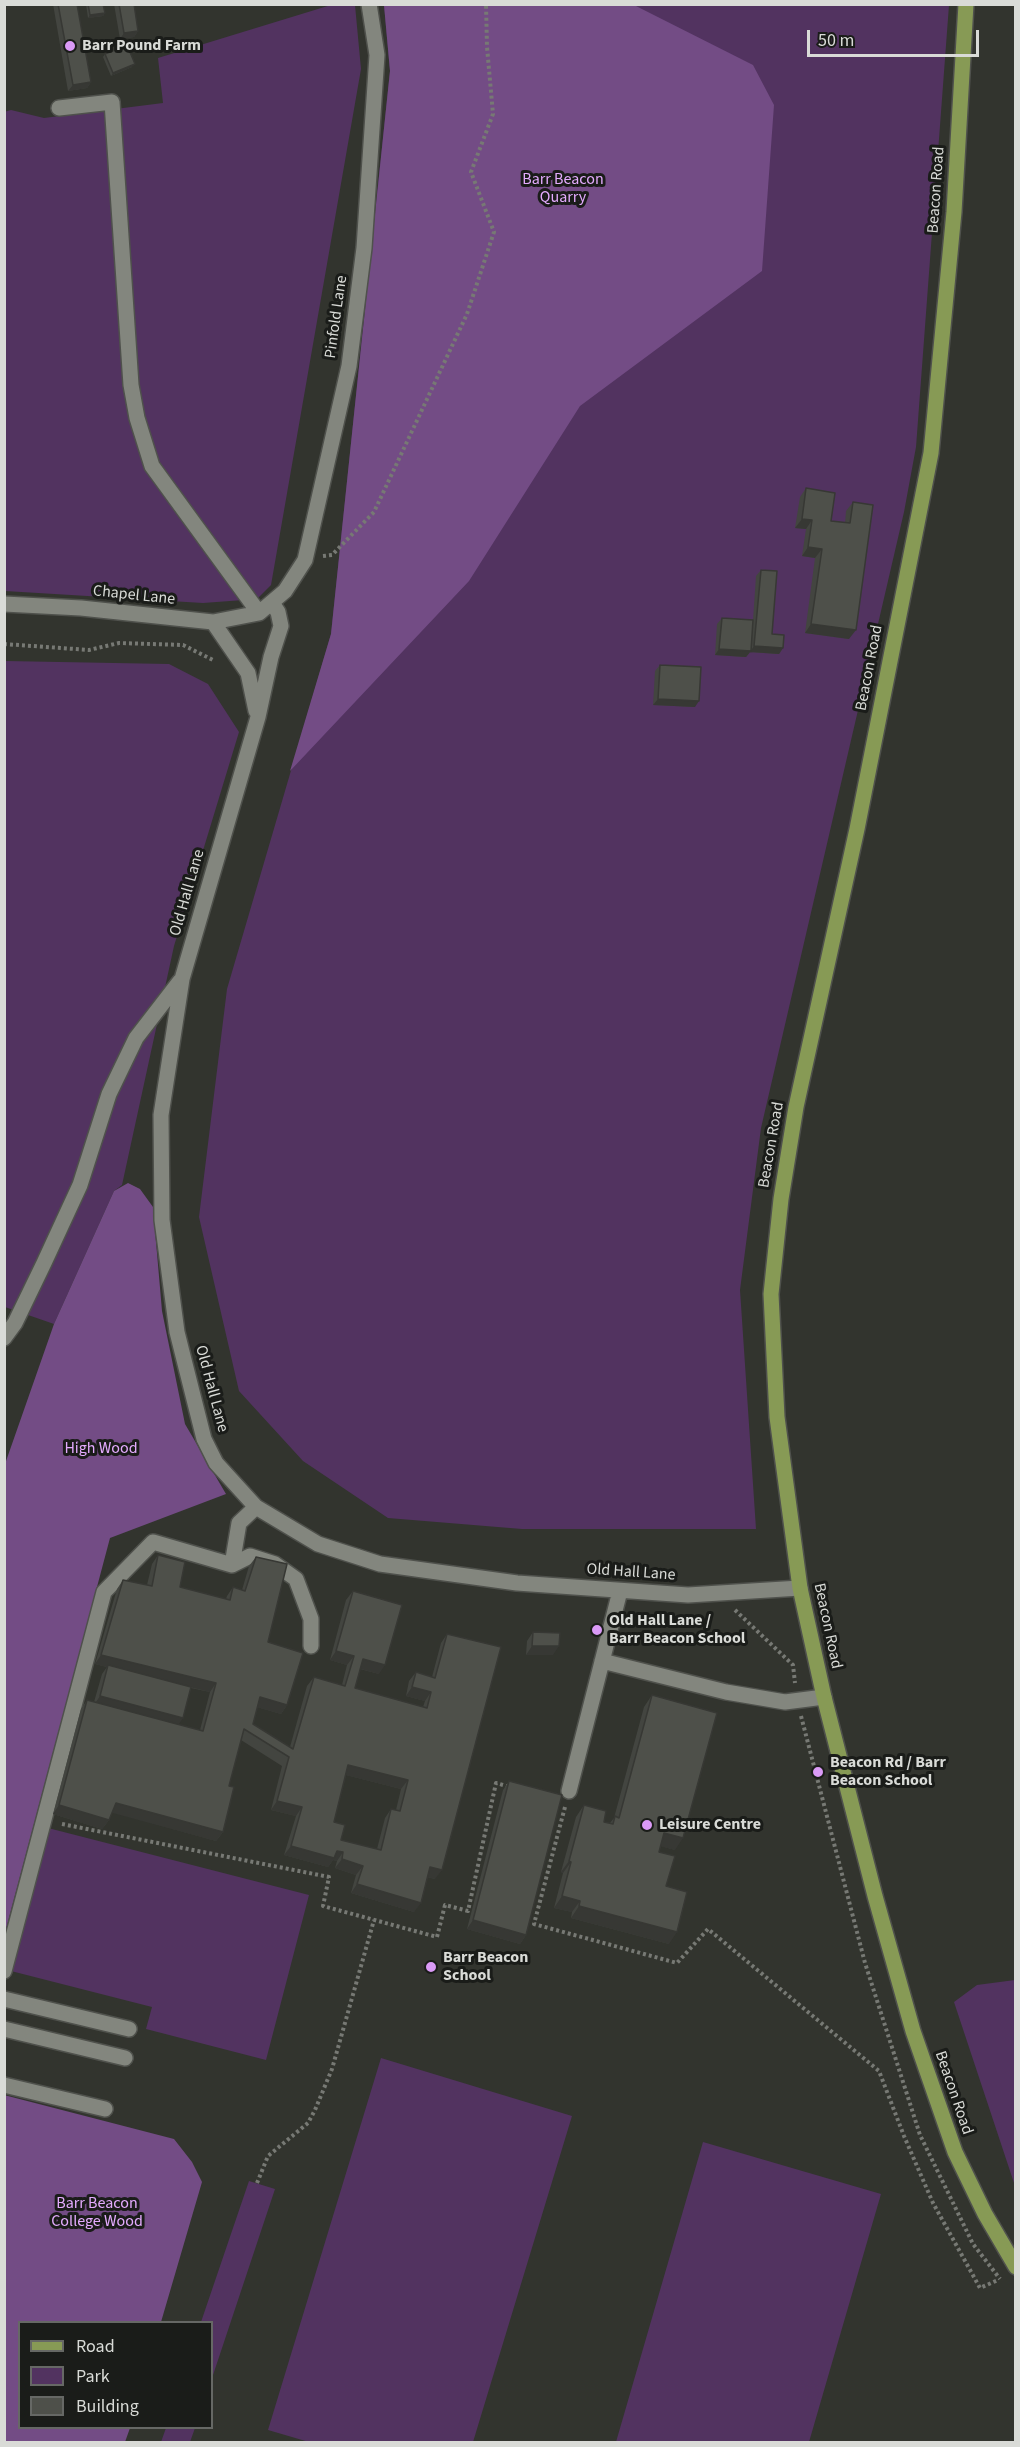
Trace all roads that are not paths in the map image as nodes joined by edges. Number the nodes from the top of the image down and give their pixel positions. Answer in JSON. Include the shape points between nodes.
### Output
{"nodes":[{"id":1,"x":369,"y":4,"type":"edge"},
{"id":2,"x":966,"y":4,"type":"edge"},
{"id":3,"x":59,"y":108,"type":"dead end"},
{"id":4,"x":272,"y":603,"type":"junction"},
{"id":5,"x":4,"y":604,"type":"edge"},
{"id":6,"x":259,"y":613,"type":"junction"},
{"id":7,"x":213,"y":622,"type":"junction"},
{"id":8,"x":258,"y":717,"type":"junction"},
{"id":9,"x":182,"y":979,"type":"junction"},
{"id":10,"x":4,"y":1338,"type":"edge"},
{"id":11,"x":256,"y":1507,"type":"junction"},
{"id":12,"x":232,"y":1565,"type":"junction"},
{"id":13,"x":800,"y":1588,"type":"junction"},
{"id":14,"x":621,"y":1591,"type":"junction"},
{"id":15,"x":311,"y":1646,"type":"dead end"},
{"id":16,"x":603,"y":1661,"type":"junction"},
{"id":17,"x":824,"y":1696,"type":"junction"},
{"id":18,"x":569,"y":1791,"type":"road end"},
{"id":19,"x":4,"y":1971,"type":"edge"},
{"id":20,"x":4,"y":1999,"type":"edge"},
{"id":21,"x":4,"y":2028,"type":"edge"},
{"id":22,"x":129,"y":2029,"type":"dead end"},
{"id":23,"x":125,"y":2058,"type":"dead end"},
{"id":24,"x":4,"y":2085,"type":"edge"},
{"id":25,"x":105,"y":2109,"type":"dead end"},
{"id":26,"x":1016,"y":2267,"type":"edge"}],
"edges":[{"from":1,"to":4,"type":"street","name":"Pinfold Lane","via":[[377,55],[364,248],[349,366],[305,560],[285,591]]},
{"from":2,"to":13,"type":"main road","name":"Beacon Road","via":[[954,212],[931,453],[857,828],[796,1107],[771,1294],[777,1417]]},
{"from":3,"to":6,"type":"street","via":[[112,102],[131,385],[137,418],[152,466]]},
{"from":4,"to":6,"type":"street","name":"Pinfold Lane"},
{"from":4,"to":8,"type":"street","name":"Old Hall Lane","via":[[279,612],[281,626]]},
{"from":5,"to":7,"type":"street","name":"Chapel Lane"},
{"from":6,"to":7,"type":"street","name":"Chapel Lane"},
{"from":7,"to":8,"type":"street","name":"Old Hall Lane","via":[[248,673]]},
{"from":8,"to":9,"type":"street","name":"Old Hall Lane"},
{"from":9,"to":10,"type":"street","via":[[136,1038],[109,1094],[80,1185],[15,1323]]},
{"from":9,"to":11,"type":"street","name":"Old Hall Lane","via":[[161,1114],[162,1221],[177,1332],[204,1438],[216,1463]]},
{"from":11,"to":12,"type":"street","via":[[239,1523]]},
{"from":11,"to":14,"type":"street","name":"Old Hall Lane","via":[[318,1544],[380,1564],[517,1583]]},
{"from":12,"to":15,"type":"street","via":[[250,1556],[275,1564],[296,1579],[311,1619]]},
{"from":12,"to":19,"type":"street","via":[[153,1542],[104,1592]]},
{"from":13,"to":14,"type":"street","name":"Old Hall Lane","via":[[688,1595]]},
{"from":13,"to":17,"type":"main road","name":"Beacon Road"},
{"from":14,"to":16,"type":"street"},
{"from":16,"to":17,"type":"street","via":[[726,1692],[785,1702]]},
{"from":16,"to":18,"type":"street"},
{"from":17,"to":26,"type":"main road","name":"Beacon Road","via":[[874,1896],[913,2031],[955,2152]]},
{"from":20,"to":22,"type":"street"},
{"from":21,"to":23,"type":"street"},
{"from":24,"to":25,"type":"street"}]}
